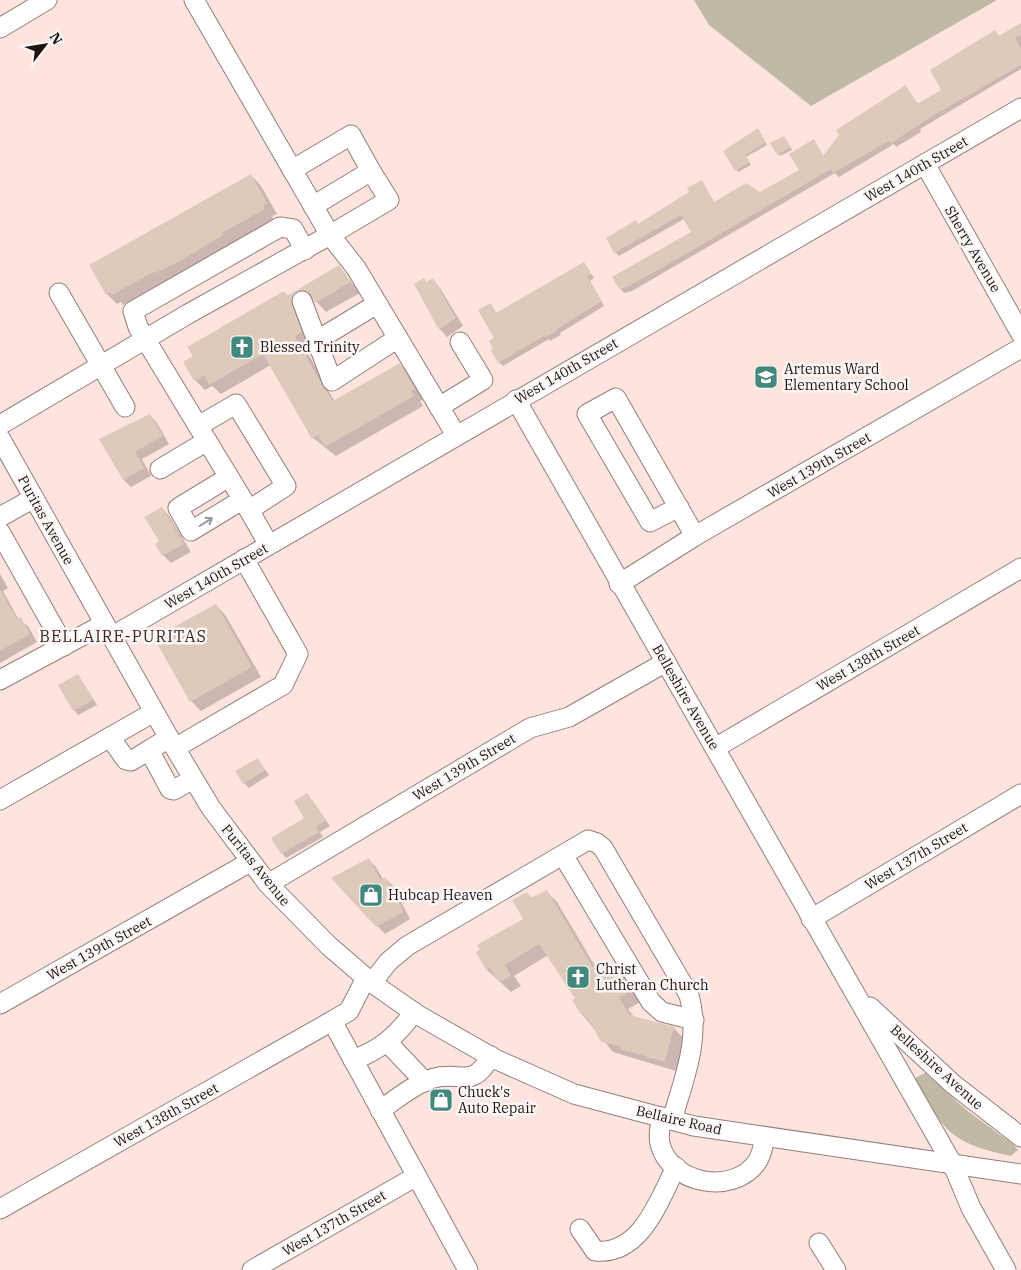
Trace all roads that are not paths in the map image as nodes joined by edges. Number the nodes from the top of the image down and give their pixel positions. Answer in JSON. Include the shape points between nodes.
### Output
{"nodes":[{"id":1,"x":48,"y":0,"type":"edge"},
{"id":2,"x":194,"y":0,"type":"edge"},
{"id":3,"x":0,"y":28,"type":"edge"},
{"id":4,"x":1021,"y":108,"type":"edge"},
{"id":5,"x":924,"y":164,"type":"junction"},
{"id":6,"x":292,"y":170,"type":"junction"},
{"id":7,"x":372,"y":171,"type":"junction"},
{"id":8,"x":313,"y":206,"type":"junction"},
{"id":9,"x":330,"y":235,"type":"junction"},
{"id":10,"x":305,"y":250,"type":"junction"},
{"id":11,"x":59,"y":293,"type":"dead end"},
{"id":12,"x":302,"y":301,"type":"dead end"},
{"id":13,"x":377,"y":304,"type":"junction"},
{"id":14,"x":1021,"y":334,"type":"edge"},
{"id":15,"x":398,"y":338,"type":"junction"},
{"id":16,"x":145,"y":340,"type":"junction"},
{"id":17,"x":316,"y":341,"type":"junction"},
{"id":18,"x":460,"y":342,"type":"dead end"},
{"id":19,"x":1021,"y":348,"type":"edge"},
{"id":20,"x":101,"y":365,"type":"junction"},
{"id":21,"x":516,"y":400,"type":"junction"},
{"id":22,"x":125,"y":407,"type":"dead end"},
{"id":23,"x":439,"y":407,"type":"junction"},
{"id":24,"x":0,"y":425,"type":"edge"},
{"id":25,"x":203,"y":433,"type":"junction"},
{"id":26,"x":456,"y":435,"type":"junction"},
{"id":27,"x":0,"y":438,"type":"edge"},
{"id":28,"x":160,"y":468,"type":"dead end"},
{"id":29,"x":230,"y":477,"type":"junction"},
{"id":30,"x":34,"y":498,"type":"junction"},
{"id":31,"x":245,"y":505,"type":"junction"},
{"id":32,"x":679,"y":507,"type":"junction"},
{"id":33,"x":0,"y":517,"type":"edge"},
{"id":34,"x":0,"y":532,"type":"edge"},
{"id":35,"x":696,"y":536,"type":"junction"},
{"id":36,"x":268,"y":545,"type":"junction"},
{"id":37,"x":244,"y":559,"type":"junction"},
{"id":38,"x":1021,"y":568,"type":"edge"},
{"id":39,"x":619,"y":584,"type":"junction"},
{"id":40,"x":108,"y":630,"type":"junction"},
{"id":41,"x":64,"y":646,"type":"junction"},
{"id":42,"x":666,"y":662,"type":"junction"},
{"id":43,"x":0,"y":680,"type":"edge"},
{"id":44,"x":154,"y":712,"type":"junction"},
{"id":45,"x":110,"y":737,"type":"junction"},
{"id":46,"x":172,"y":743,"type":"junction"},
{"id":47,"x":714,"y":748,"type":"junction"},
{"id":48,"x":149,"y":750,"type":"junction"},
{"id":49,"x":193,"y":779,"type":"junction"},
{"id":50,"x":1021,"y":794,"type":"edge"},
{"id":51,"x":0,"y":800,"type":"edge"},
{"id":52,"x":563,"y":855,"type":"junction"},
{"id":53,"x":250,"y":862,"type":"junction"},
{"id":54,"x":268,"y":884,"type":"junction"},
{"id":55,"x":811,"y":919,"type":"junction"},
{"id":56,"x":369,"y":981,"type":"junction"},
{"id":57,"x":856,"y":994,"type":"junction"},
{"id":58,"x":0,"y":1004,"type":"edge"},
{"id":59,"x":414,"y":1012,"type":"junction"},
{"id":60,"x":694,"y":1020,"type":"junction"},
{"id":61,"x":332,"y":1021,"type":"junction"},
{"id":62,"x":387,"y":1042,"type":"junction"},
{"id":63,"x":491,"y":1056,"type":"junction"},
{"id":64,"x":353,"y":1060,"type":"junction"},
{"id":65,"x":425,"y":1082,"type":"junction"},
{"id":66,"x":380,"y":1110,"type":"junction"},
{"id":67,"x":667,"y":1118,"type":"junction"},
{"id":68,"x":765,"y":1137,"type":"junction"},
{"id":69,"x":1021,"y":1137,"type":"edge"},
{"id":70,"x":953,"y":1165,"type":"junction"},
{"id":71,"x":676,"y":1167,"type":"junction"},
{"id":72,"x":1021,"y":1174,"type":"edge"},
{"id":73,"x":415,"y":1177,"type":"junction"},
{"id":74,"x":0,"y":1209,"type":"edge"},
{"id":75,"x":580,"y":1229,"type":"dead end"},
{"id":76,"x":819,"y":1243,"type":"dead end"},
{"id":77,"x":252,"y":1270,"type":"edge"},
{"id":78,"x":468,"y":1270,"type":"edge"},
{"id":79,"x":836,"y":1270,"type":"edge"},
{"id":80,"x":1006,"y":1270,"type":"edge"}],
"edges":[{"from":1,"to":3,"type":"street"},
{"from":2,"to":6,"type":"street"},
{"from":4,"to":5,"type":"street","name":"West 140th Street"},
{"from":5,"to":14,"type":"street","name":"Sherry Avenue"},
{"from":5,"to":21,"type":"street","name":"West 140th Street"},
{"from":6,"to":7,"type":"street","via":[[351,135]]},
{"from":6,"to":8,"type":"street"},
{"from":7,"to":8,"type":"street"},
{"from":7,"to":9,"type":"street","via":[[389,200]]},
{"from":8,"to":9,"type":"street"},
{"from":9,"to":10,"type":"street"},
{"from":9,"to":13,"type":"street","via":[[356,268]]},
{"from":10,"to":16,"type":"street"},
{"from":10,"to":16,"type":"street","via":[[293,229],[280,227],[133,311]]},
{"from":11,"to":20,"type":"street"},
{"from":12,"to":17,"type":"street"},
{"from":13,"to":15,"type":"street"},
{"from":13,"to":17,"type":"street"},
{"from":15,"to":17,"type":"street","via":[[332,381]]},
{"from":15,"to":23,"type":"street"},
{"from":16,"to":20,"type":"street"},
{"from":16,"to":25,"type":"street"},
{"from":18,"to":23,"type":"street","via":[[483,380]]},
{"from":19,"to":35,"type":"street","name":"West 139th Street"},
{"from":20,"to":22,"type":"street"},
{"from":20,"to":24,"type":"street"},
{"from":21,"to":26,"type":"street","name":"West 140th Street"},
{"from":21,"to":39,"type":"street","name":"Belleshire Avenue"},
{"from":23,"to":26,"type":"street"},
{"from":25,"to":28,"type":"street"},
{"from":25,"to":29,"type":"street"},
{"from":25,"to":31,"type":"street","via":[[236,404],[286,486]]},
{"from":26,"to":36,"type":"street","name":"West 140th Street"},
{"from":27,"to":30,"type":"street","name":"Puritas Avenue"},
{"from":29,"to":31,"type":"street"},
{"from":29,"to":31,"type":"street","one_way":true,"via":[[178,508],[191,531]]},
{"from":30,"to":33,"type":"street"},
{"from":30,"to":40,"type":"street","name":"Puritas Avenue"},
{"from":31,"to":36,"type":"street"},
{"from":32,"to":32,"type":"street","via":[[616,398],[587,414],[650,522]]},
{"from":32,"to":35,"type":"street"},
{"from":34,"to":41,"type":"street"},
{"from":35,"to":39,"type":"street","name":"West 139th Street"},
{"from":36,"to":37,"type":"street","name":"West 140th Street"},
{"from":37,"to":40,"type":"street","name":"West 140th Street"},
{"from":37,"to":46,"type":"street","via":[[298,654],[283,685]]},
{"from":38,"to":47,"type":"street","name":"West 138th Street"},
{"from":39,"to":42,"type":"street","name":"Belleshire Avenue"},
{"from":40,"to":41,"type":"street","name":"West 140th Street"},
{"from":40,"to":44,"type":"street","name":"Puritas Avenue"},
{"from":41,"to":43,"type":"street","name":"West 140th Street"},
{"from":42,"to":47,"type":"street","name":"Belleshire Avenue"},
{"from":42,"to":54,"type":"street","name":"West 139th Street","via":[[569,717],[530,728]]},
{"from":44,"to":45,"type":"street"},
{"from":44,"to":46,"type":"street","name":"Puritas Avenue"},
{"from":45,"to":48,"type":"street","via":[[126,760],[131,761]]},
{"from":45,"to":51,"type":"street"},
{"from":46,"to":48,"type":"street"},
{"from":46,"to":49,"type":"street","name":"Puritas Avenue"},
{"from":47,"to":55,"type":"street","name":"Belleshire Avenue"},
{"from":48,"to":49,"type":"street","via":[[170,789],[174,790]]},
{"from":49,"to":53,"type":"street","name":"Puritas Avenue"},
{"from":50,"to":55,"type":"street","name":"West 137th Street"},
{"from":52,"to":56,"type":"street","via":[[407,946]]},
{"from":52,"to":60,"type":"street","via":[[651,1002],[662,1012]]},
{"from":52,"to":60,"type":"street","via":[[588,840],[603,848],[689,996]]},
{"from":53,"to":54,"type":"street","name":"Puritas Avenue"},
{"from":53,"to":58,"type":"street","name":"West 139th Street"},
{"from":54,"to":56,"type":"street","name":"Puritas Avenue"},
{"from":55,"to":57,"type":"street","name":"Belleshire Avenue"},
{"from":56,"to":59,"type":"street","name":"Bellaire Road"},
{"from":56,"to":61,"type":"street","via":[[349,1011]]},
{"from":57,"to":69,"type":"street","name":"Belleshire Avenue","via":[[953,1084]]},
{"from":57,"to":70,"type":"street","name":"Belleshire Avenue"},
{"from":59,"to":62,"type":"street"},
{"from":59,"to":63,"type":"street","name":"Bellaire Road"},
{"from":60,"to":67,"type":"street","via":[[692,1050]]},
{"from":61,"to":64,"type":"street"},
{"from":61,"to":74,"type":"street","name":"West 138th Street"},
{"from":62,"to":64,"type":"street"},
{"from":62,"to":65,"type":"street"},
{"from":63,"to":65,"type":"street","via":[[475,1076],[444,1076]]},
{"from":63,"to":67,"type":"street","name":"Bellaire Road","via":[[574,1094]]},
{"from":64,"to":66,"type":"street"},
{"from":65,"to":66,"type":"street"},
{"from":66,"to":73,"type":"street"},
{"from":67,"to":68,"type":"street","name":"Bellaire Road"},
{"from":67,"to":71,"type":"street","via":[[660,1143]]},
{"from":68,"to":70,"type":"street","name":"Bellaire Road"},
{"from":68,"to":71,"type":"street","via":[[756,1164],[731,1180],[694,1179]]},
{"from":70,"to":72,"type":"street","name":"Bellaire Road"},
{"from":70,"to":80,"type":"street","name":"Belleshire Avenue","via":[[971,1208]]},
{"from":71,"to":75,"type":"street","via":[[642,1231],[630,1240],[611,1251],[594,1252]]},
{"from":73,"to":77,"type":"street","name":"West 137th Street"},
{"from":73,"to":78,"type":"street"},
{"from":76,"to":79,"type":"street"}]}
